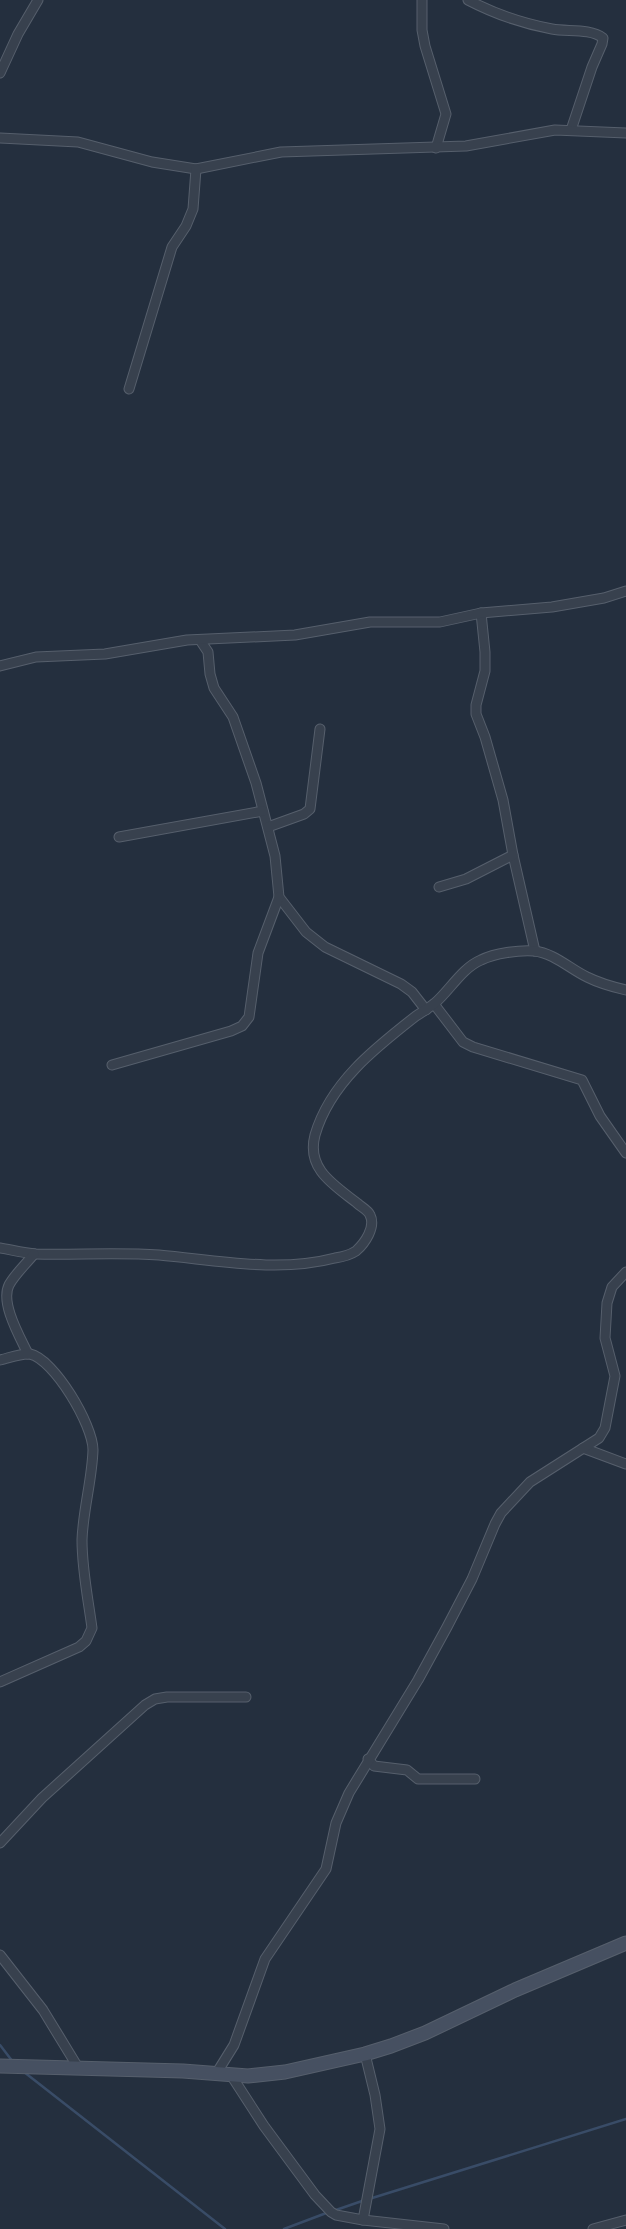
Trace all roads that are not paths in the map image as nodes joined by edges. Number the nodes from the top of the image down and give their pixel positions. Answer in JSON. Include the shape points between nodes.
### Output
{"nodes":[{"id":1,"x":38,"y":0,"type":"edge"},
{"id":2,"x":422,"y":0,"type":"edge"},
{"id":3,"x":468,"y":0,"type":"edge"},
{"id":4,"x":0,"y":73,"type":"edge"},
{"id":5,"x":572,"y":130,"type":"junction"},
{"id":6,"x":626,"y":133,"type":"edge"},
{"id":7,"x":0,"y":138,"type":"edge"},
{"id":8,"x":436,"y":148,"type":"junction"},
{"id":9,"x":196,"y":169,"type":"junction"},
{"id":10,"x":129,"y":389,"type":"dead end"},
{"id":11,"x":626,"y":592,"type":"edge"},
{"id":12,"x":481,"y":613,"type":"junction"},
{"id":13,"x":200,"y":640,"type":"junction"},
{"id":14,"x":0,"y":666,"type":"edge"},
{"id":15,"x":320,"y":729,"type":"dead end"},
{"id":16,"x":263,"y":811,"type":"junction"},
{"id":17,"x":268,"y":827,"type":"junction"},
{"id":18,"x":118,"y":837,"type":"dead end"},
{"id":19,"x":513,"y":855,"type":"junction"},
{"id":20,"x":439,"y":888,"type":"dead end"},
{"id":21,"x":279,"y":897,"type":"junction"},
{"id":22,"x":535,"y":951,"type":"junction"},
{"id":23,"x":626,"y":990,"type":"edge"},
{"id":24,"x":430,"y":1007,"type":"junction"},
{"id":25,"x":112,"y":1065,"type":"dead end"},
{"id":26,"x":626,"y":1153,"type":"edge"},
{"id":27,"x":0,"y":1248,"type":"edge"},
{"id":28,"x":34,"y":1254,"type":"junction"},
{"id":29,"x":626,"y":1272,"type":"edge"},
{"id":30,"x":28,"y":1354,"type":"junction"},
{"id":31,"x":0,"y":1360,"type":"edge"},
{"id":32,"x":583,"y":1448,"type":"junction"},
{"id":33,"x":626,"y":1464,"type":"edge"},
{"id":34,"x":0,"y":1682,"type":"edge"},
{"id":35,"x":246,"y":1696,"type":"dead end"},
{"id":36,"x":368,"y":1759,"type":"junction"},
{"id":37,"x":475,"y":1779,"type":"dead end"},
{"id":38,"x":0,"y":1843,"type":"edge"},
{"id":39,"x":626,"y":1943,"type":"edge"},
{"id":40,"x":0,"y":1955,"type":"edge"},
{"id":41,"x":365,"y":2054,"type":"junction"},
{"id":42,"x":0,"y":2066,"type":"edge"},
{"id":43,"x":79,"y":2069,"type":"junction"},
{"id":44,"x":216,"y":2074,"type":"junction"},
{"id":45,"x":231,"y":2075,"type":"junction"},
{"id":46,"x":363,"y":2220,"type":"junction"},
{"id":47,"x":626,"y":2220,"type":"edge"},
{"id":48,"x":444,"y":2229,"type":"edge"},
{"id":49,"x":593,"y":2229,"type":"edge"}],
"edges":[{"from":1,"to":4,"type":"street","via":[[18,34]]},
{"from":2,"to":8,"type":"street","via":[[425,46],[446,114]]},
{"from":3,"to":5,"type":"street","via":[[530,24],[595,34],[603,38]]},
{"from":5,"to":6,"type":"street"},
{"from":5,"to":8,"type":"street","via":[[535,132],[466,146]]},
{"from":7,"to":9,"type":"street","via":[[78,142],[159,163]]},
{"from":8,"to":9,"type":"street","via":[[281,152]]},
{"from":9,"to":10,"type":"street","via":[[193,209],[186,226],[172,247]]},
{"from":11,"to":12,"type":"street","via":[[552,607]]},
{"from":12,"to":13,"type":"street","via":[[457,620],[425,623],[370,622],[295,635]]},
{"from":12,"to":19,"type":"street","via":[[485,671],[476,714],[501,793]]},
{"from":13,"to":14,"type":"street","via":[[105,654],[36,657]]},
{"from":13,"to":16,"type":"street","via":[[208,652],[214,688],[233,717]]},
{"from":15,"to":17,"type":"street","via":[[310,809],[304,814]]},
{"from":16,"to":17,"type":"street"},
{"from":16,"to":18,"type":"street"},
{"from":17,"to":21,"type":"street"},
{"from":19,"to":20,"type":"street","via":[[466,880]]},
{"from":19,"to":22,"type":"street"},
{"from":21,"to":24,"type":"street","via":[[306,932],[325,947],[401,984]]},
{"from":21,"to":25,"type":"street","via":[[258,953],[249,1017],[246,1022],[231,1031],[201,1041]]},
{"from":22,"to":23,"type":"street","via":[[554,958],[587,977]]},
{"from":22,"to":24,"type":"street","via":[[480,960],[470,966]]},
{"from":24,"to":26,"type":"street","via":[[463,1042],[473,1047],[582,1080],[600,1116]]},
{"from":24,"to":28,"type":"street","via":[[388,1039],[344,1079],[315,1136],[314,1153],[319,1170],[370,1213],[372,1228],[356,1251],[328,1260],[294,1264],[240,1264],[159,1255]]},
{"from":27,"to":28,"type":"street"},
{"from":28,"to":30,"type":"street","via":[[11,1281],[5,1296],[6,1306]]},
{"from":29,"to":32,"type":"street","via":[[612,1287],[607,1303],[605,1338],[615,1376],[610,1412],[604,1432]]},
{"from":30,"to":31,"type":"street"},
{"from":30,"to":34,"type":"street","via":[[44,1362],[66,1388],[84,1416],[92,1440],[82,1555],[92,1628],[86,1641],[79,1647]]},
{"from":32,"to":33,"type":"street"},
{"from":32,"to":36,"type":"street","via":[[530,1482],[501,1513],[447,1627],[418,1680]]},
{"from":35,"to":38,"type":"street","via":[[155,1699],[145,1705],[42,1798]]},
{"from":36,"to":37,"type":"street","via":[[374,1766],[407,1770],[418,1779]]},
{"from":36,"to":44,"type":"street","via":[[339,1816],[326,1869],[265,1959],[234,2045]]},
{"from":39,"to":41,"type":"street","via":[[515,1990],[425,2033]]},
{"from":40,"to":43,"type":"street","via":[[43,2010]]},
{"from":41,"to":45,"type":"street","via":[[270,2074]]},
{"from":41,"to":46,"type":"street","via":[[376,2095],[380,2129]]},
{"from":42,"to":43,"type":"street"},
{"from":43,"to":44,"type":"street"},
{"from":44,"to":45,"type":"street"},
{"from":45,"to":46,"type":"street","via":[[264,2126],[323,2205],[336,2215]]},
{"from":46,"to":48,"type":"street"},
{"from":47,"to":49,"type":"street"}]}
